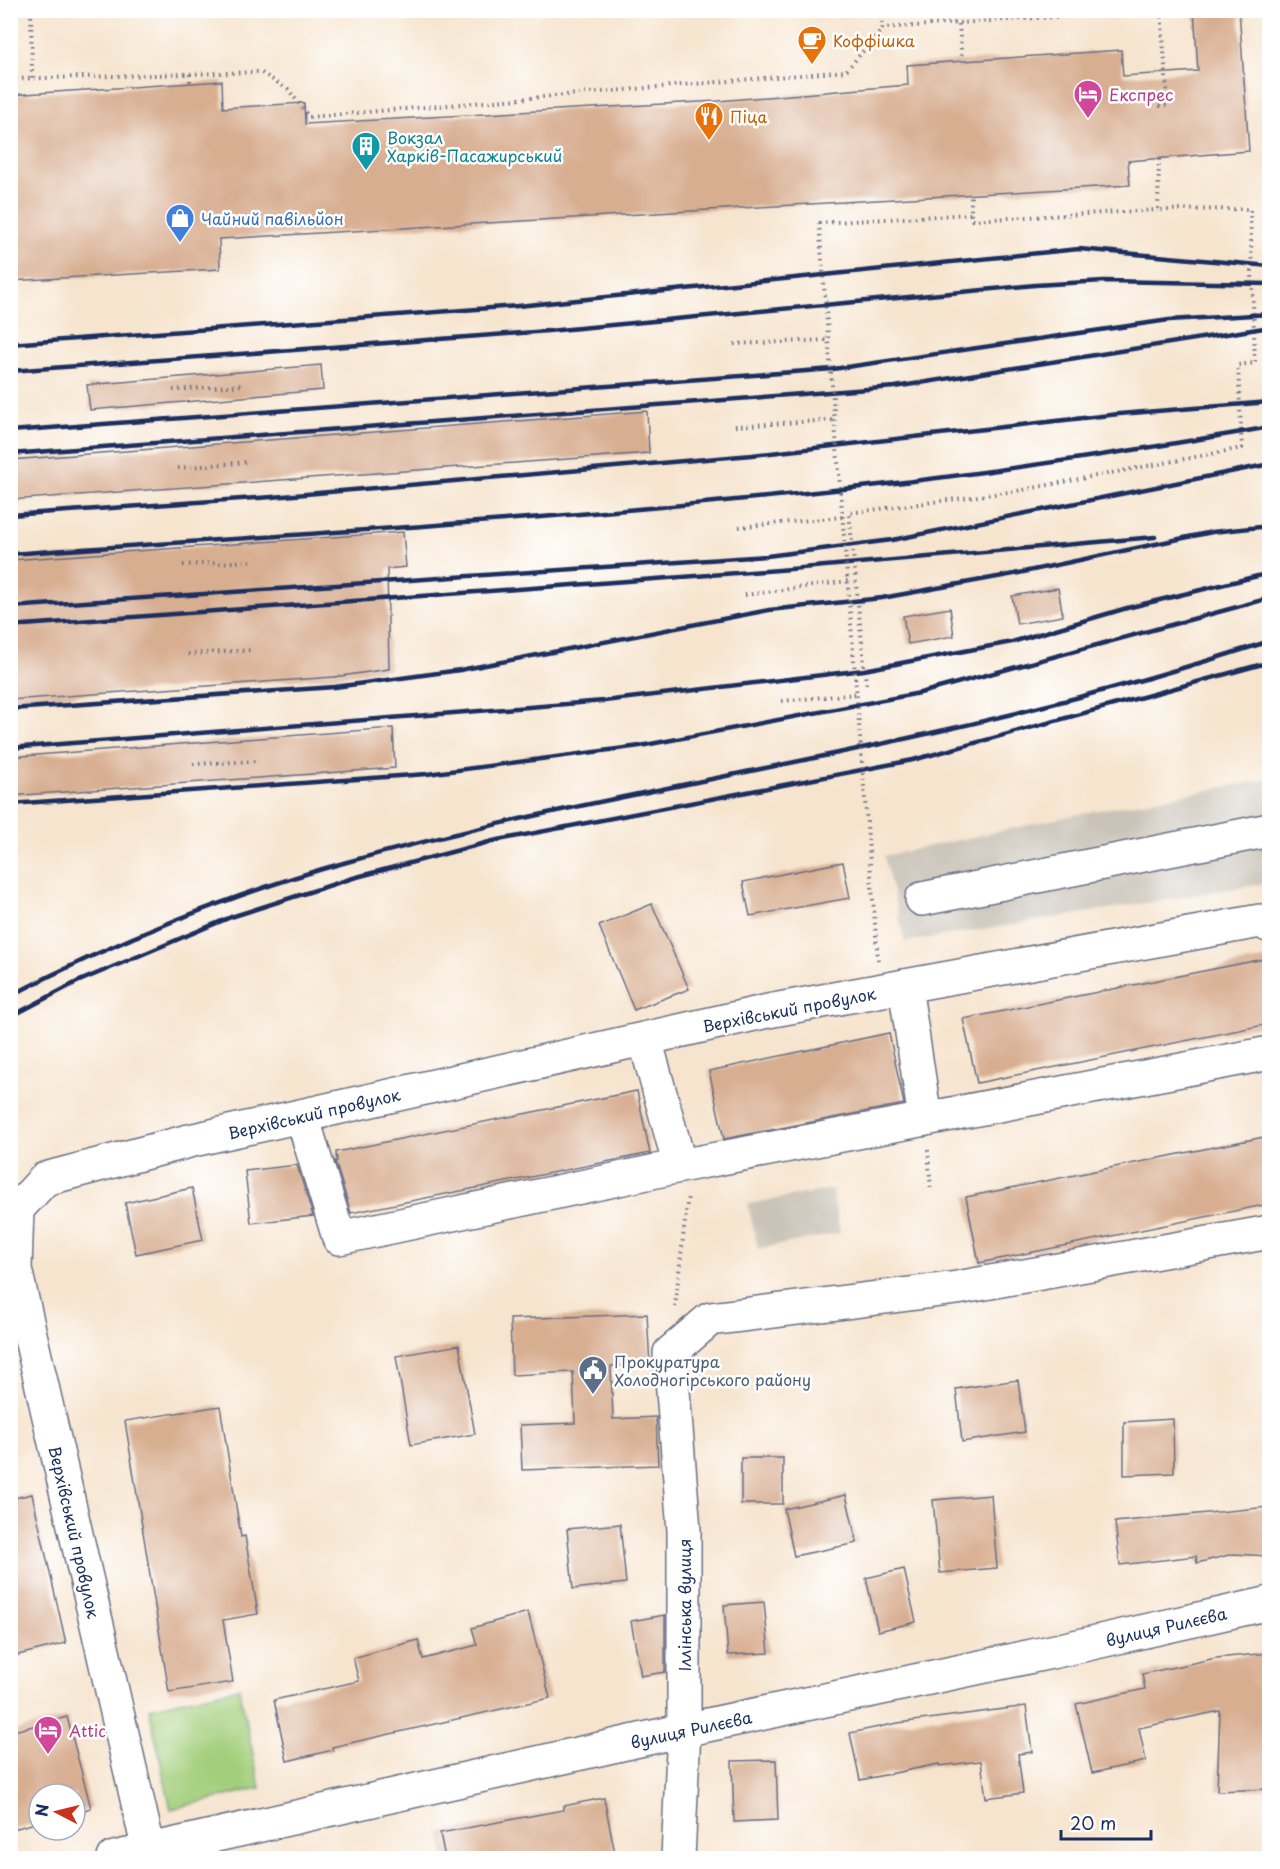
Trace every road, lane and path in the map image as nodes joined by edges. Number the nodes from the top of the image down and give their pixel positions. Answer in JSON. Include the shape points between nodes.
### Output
{"nodes":[{"id":1,"x":31,"y":10,"type":"edge"},
{"id":2,"x":880,"y":10,"type":"edge"},
{"id":3,"x":1263,"y":10,"type":"edge"},
{"id":4,"x":1161,"y":11,"type":"edge"},
{"id":5,"x":1269,"y":18,"type":"edge"},
{"id":6,"x":959,"y":24,"type":"junction"},
{"id":7,"x":883,"y":28,"type":"junction"},
{"id":8,"x":962,"y":60,"type":"dead end"},
{"id":9,"x":190,"y":74,"type":"junction"},
{"id":10,"x":32,"y":78,"type":"junction"},
{"id":11,"x":10,"y":79,"type":"edge"},
{"id":12,"x":190,"y":83,"type":"dead end"},
{"id":13,"x":1159,"y":106,"type":"dead end"},
{"id":14,"x":1159,"y":159,"type":"dead end"},
{"id":15,"x":971,"y":196,"type":"dead end"},
{"id":16,"x":1158,"y":210,"type":"junction"},
{"id":17,"x":971,"y":214,"type":"junction"},
{"id":18,"x":828,"y":340,"type":"junction"},
{"id":19,"x":734,"y":344,"type":"dead end"},
{"id":20,"x":244,"y":385,"type":"dead end"},
{"id":21,"x":173,"y":390,"type":"dead end"},
{"id":22,"x":835,"y":420,"type":"junction"},
{"id":23,"x":735,"y":426,"type":"dead end"},
{"id":24,"x":247,"y":462,"type":"dead end"},
{"id":25,"x":178,"y":468,"type":"dead end"},
{"id":26,"x":842,"y":517,"type":"junction"},
{"id":27,"x":739,"y":527,"type":"dead end"},
{"id":28,"x":251,"y":561,"type":"dead end"},
{"id":29,"x":183,"y":565,"type":"dead end"},
{"id":30,"x":848,"y":581,"type":"junction"},
{"id":31,"x":745,"y":595,"type":"dead end"},
{"id":32,"x":253,"y":650,"type":"dead end"},
{"id":33,"x":188,"y":654,"type":"dead end"},
{"id":34,"x":866,"y":684,"type":"dead end"},
{"id":35,"x":856,"y":694,"type":"junction"},
{"id":36,"x":782,"y":701,"type":"dead end"},
{"id":37,"x":259,"y":761,"type":"dead end"},
{"id":38,"x":193,"y":764,"type":"dead end"},
{"id":39,"x":1269,"y":830,"type":"edge"},
{"id":40,"x":922,"y":899,"type":"dead end"},
{"id":41,"x":1269,"y":926,"type":"edge"},
{"id":42,"x":893,"y":989,"type":"junction"},
{"id":43,"x":645,"y":1039,"type":"junction"},
{"id":44,"x":1269,"y":1053,"type":"edge"},
{"id":45,"x":302,"y":1116,"type":"junction"},
{"id":46,"x":925,"y":1119,"type":"junction"},
{"id":47,"x":684,"y":1181,"type":"junction"},
{"id":48,"x":931,"y":1191,"type":"dead end"},
{"id":49,"x":1269,"y":1232,"type":"edge"},
{"id":50,"x":15,"y":1300,"type":"edge"},
{"id":51,"x":675,"y":1312,"type":"dead end"},
{"id":52,"x":1269,"y":1603,"type":"edge"},
{"id":53,"x":684,"y":1730,"type":"junction"},
{"id":54,"x":149,"y":1851,"type":"junction"},
{"id":55,"x":114,"y":1858,"type":"edge"},
{"id":56,"x":678,"y":1858,"type":"edge"}],
"edges":[{"from":1,"to":10,"type":"path"},
{"from":2,"to":7,"type":"path"},
{"from":3,"to":5,"type":"path"},
{"from":4,"to":6,"type":"path"},
{"from":4,"to":13,"type":"path","via":[[1168,105]]},
{"from":6,"to":7,"type":"path"},
{"from":6,"to":8,"type":"path"},
{"from":7,"to":9,"type":"path","via":[[846,71],[309,117],[288,89],[260,72]]},
{"from":9,"to":10,"type":"path"},
{"from":9,"to":12,"type":"path"},
{"from":10,"to":11,"type":"path"},
{"from":14,"to":16,"type":"path"},
{"from":15,"to":17,"type":"path"},
{"from":16,"to":17,"type":"path","via":[[972,220]]},
{"from":16,"to":34,"type":"path","via":[[1250,209],[1255,363],[1238,365],[1242,448],[1017,491],[849,513]]},
{"from":17,"to":18,"type":"path","bridge":true,"via":[[819,223]]},
{"from":18,"to":19,"type":"path"},
{"from":18,"to":22,"type":"path","bridge":true},
{"from":20,"to":21,"type":"path"},
{"from":22,"to":23,"type":"path"},
{"from":22,"to":26,"type":"path","bridge":true},
{"from":24,"to":25,"type":"path"},
{"from":26,"to":27,"type":"path"},
{"from":26,"to":30,"type":"path","bridge":true},
{"from":28,"to":29,"type":"path"},
{"from":30,"to":31,"type":"path"},
{"from":30,"to":35,"type":"path","bridge":true},
{"from":32,"to":33,"type":"path"},
{"from":35,"to":36,"type":"path"},
{"from":35,"to":42,"type":"path","bridge":true,"via":[[871,874]]},
{"from":37,"to":38,"type":"path"},
{"from":39,"to":40,"type":"street"},
{"from":41,"to":42,"type":"street","name":"Верхівський провулок","via":[[1260,921]]},
{"from":42,"to":43,"type":"street","name":"Верхівський провулок","via":[[768,1011]]},
{"from":42,"to":46,"type":"street"},
{"from":43,"to":45,"type":"street","name":"Верхівський провулок"},
{"from":43,"to":47,"type":"street"},
{"from":44,"to":46,"type":"street"},
{"from":45,"to":47,"type":"street","via":[[339,1238]]},
{"from":45,"to":50,"type":"street","name":"Верхівський провулок","via":[[45,1179],[17,1209]]},
{"from":46,"to":47,"type":"street"},
{"from":46,"to":48,"type":"path"},
{"from":47,"to":51,"type":"path"},
{"from":49,"to":53,"type":"street","name":"Іллінська вулиця","via":[[957,1288],[710,1319],[670,1353],[684,1530]]},
{"from":50,"to":54,"type":"street","name":"Верхівський провулок"},
{"from":52,"to":53,"type":"street","name":"вулиця Рилєєва"},
{"from":53,"to":54,"type":"street","name":"вулиця Рилєєва"},
{"from":53,"to":56,"type":"street","name":"Іллінська вулиця"},
{"from":54,"to":55,"type":"street","name":"вулиця Рилєєва"}]}
